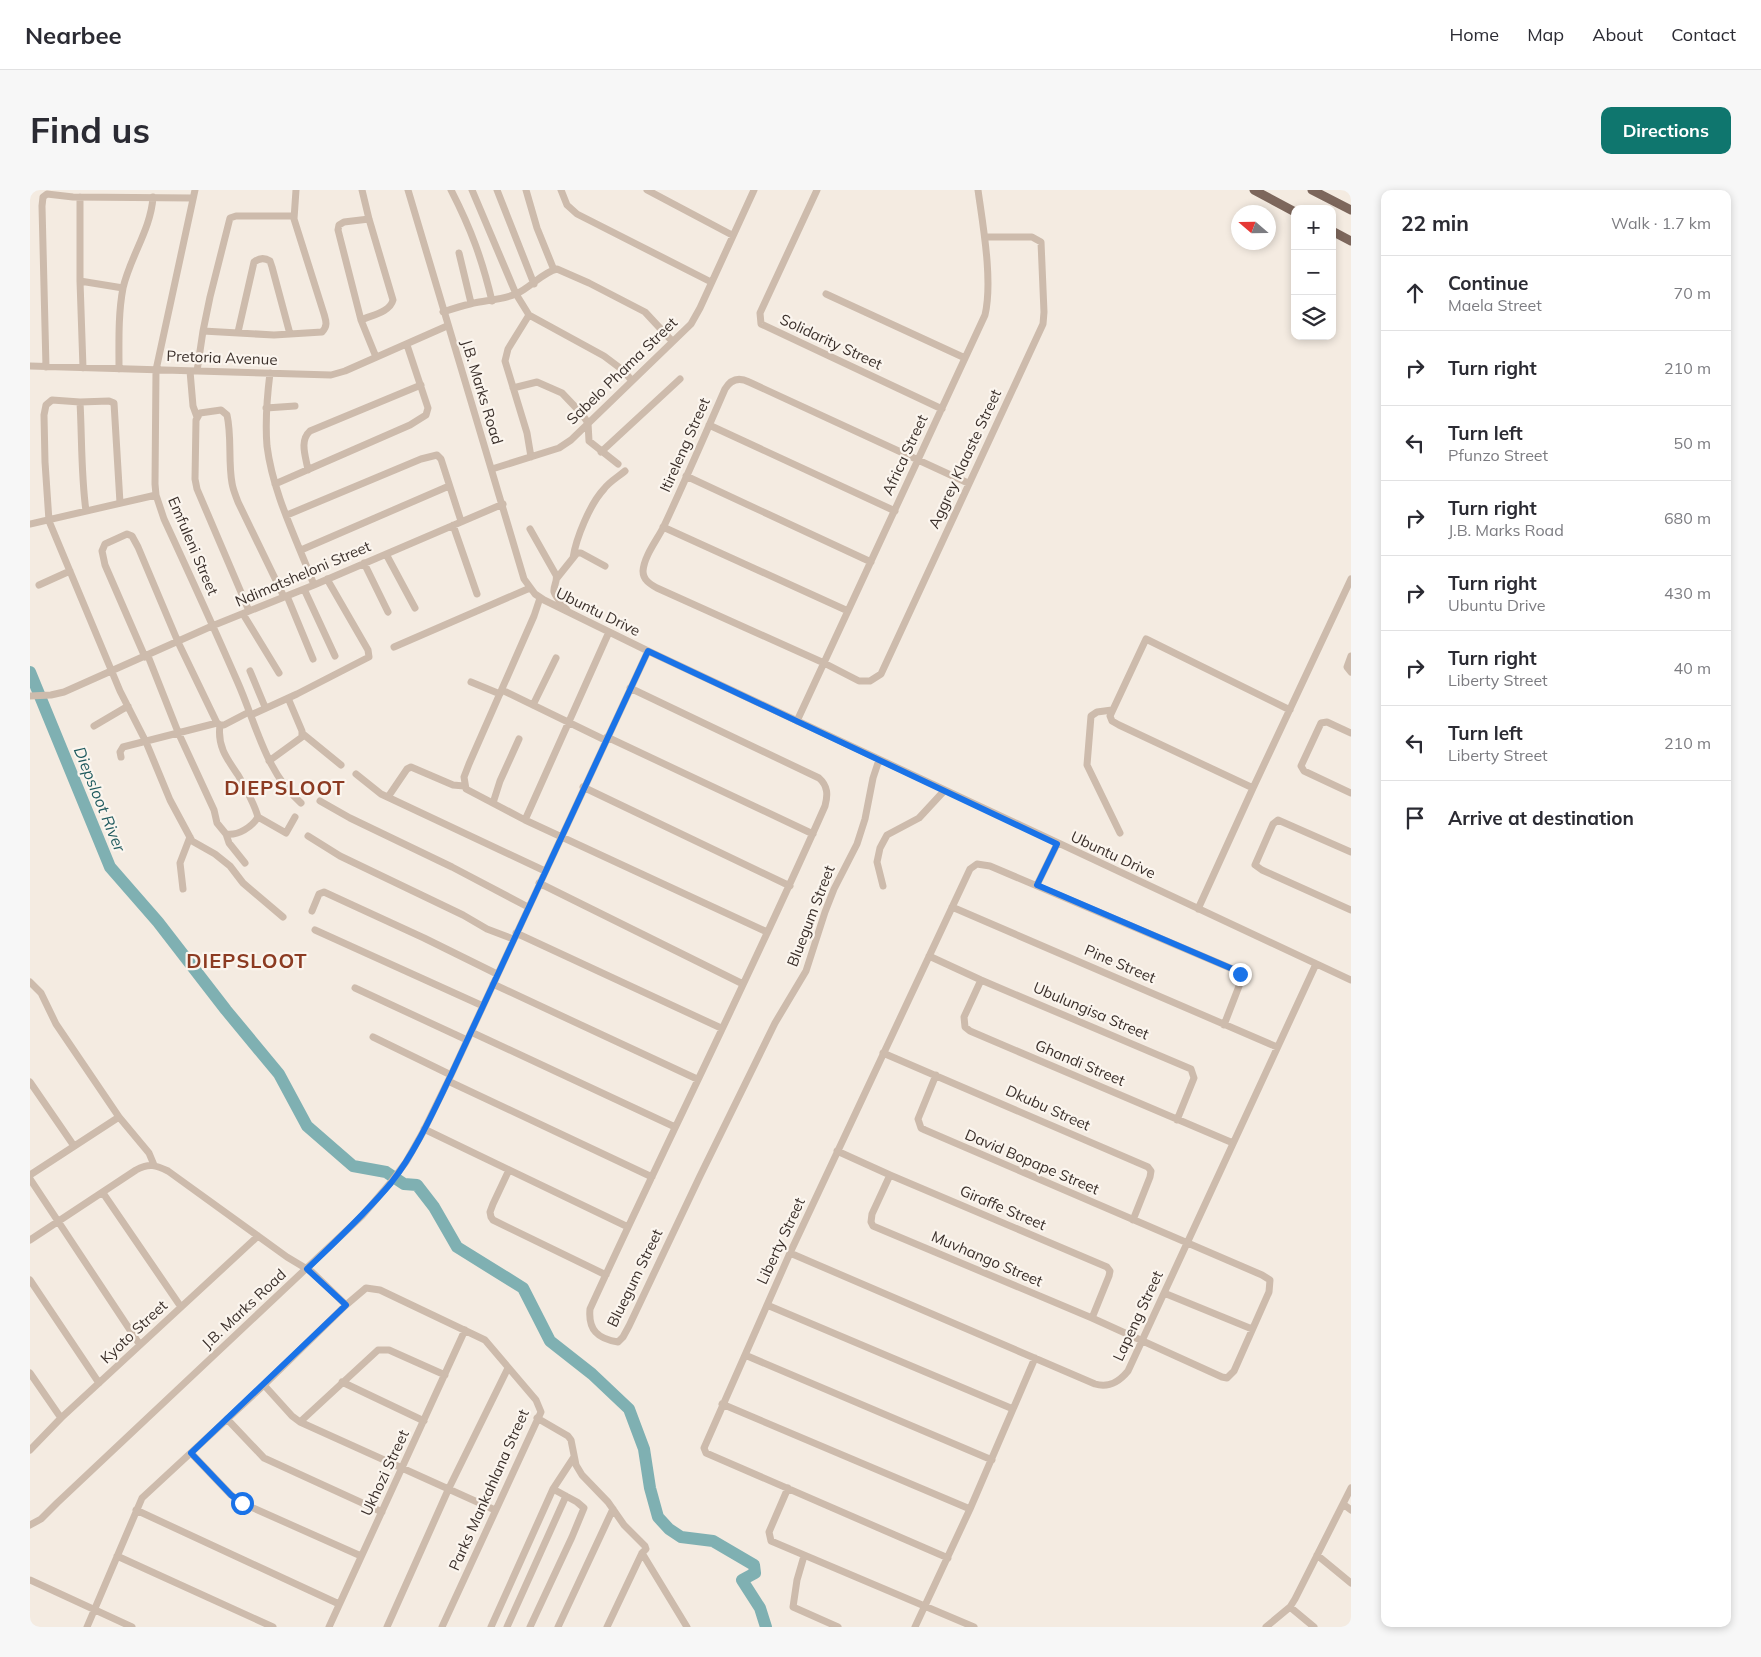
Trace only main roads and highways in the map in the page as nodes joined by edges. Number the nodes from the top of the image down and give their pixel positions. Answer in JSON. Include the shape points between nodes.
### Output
{"nodes":[{"id":1,"x":1254,"y":190,"type":"edge"},
{"id":2,"x":1312,"y":190,"type":"edge"},
{"id":3,"x":1291,"y":210,"type":"edge"},
{"id":4,"x":1351,"y":210,"type":"edge"},
{"id":5,"x":1336,"y":233,"type":"edge"},
{"id":6,"x":1351,"y":241,"type":"edge"}],
"edges":[{"from":1,"to":3,"type":"main road"},
{"from":2,"to":4,"type":"main road"},
{"from":5,"to":6,"type":"main road"}]}
